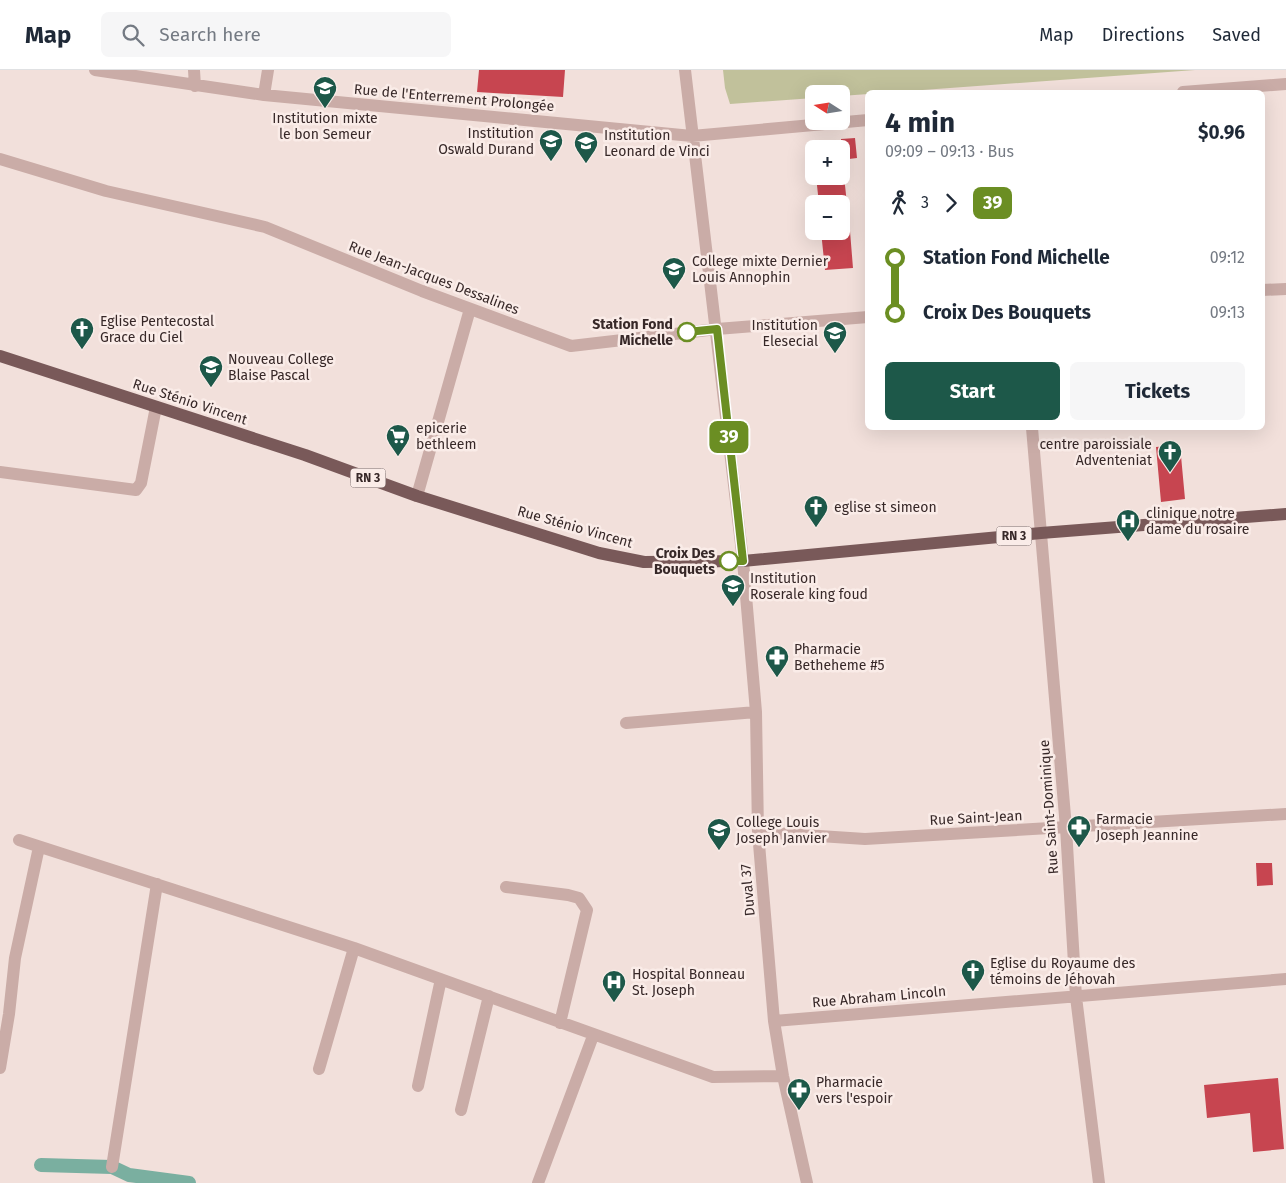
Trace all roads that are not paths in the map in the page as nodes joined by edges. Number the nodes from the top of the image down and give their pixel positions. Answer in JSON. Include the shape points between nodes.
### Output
{"nodes":[{"id":1,"x":95,"y":70,"type":"edge"},
{"id":2,"x":194,"y":70,"type":"edge"},
{"id":3,"x":268,"y":70,"type":"edge"},
{"id":4,"x":685,"y":70,"type":"edge"},
{"id":5,"x":1286,"y":84,"type":"edge"},
{"id":6,"x":194,"y":86,"type":"junction"},
{"id":7,"x":1209,"y":90,"type":"edge"},
{"id":8,"x":264,"y":95,"type":"junction"},
{"id":9,"x":865,"y":120,"type":"edge"},
{"id":10,"x":692,"y":136,"type":"junction"},
{"id":11,"x":0,"y":159,"type":"edge"},
{"id":12,"x":1286,"y":289,"type":"edge"},
{"id":13,"x":1265,"y":290,"type":"edge"},
{"id":14,"x":470,"y":309,"type":"junction"},
{"id":15,"x":865,"y":317,"type":"edge"},
{"id":16,"x":717,"y":329,"type":"junction"},
{"id":17,"x":0,"y":356,"type":"edge"},
{"id":18,"x":156,"y":407,"type":"junction"},
{"id":19,"x":1032,"y":430,"type":"edge"},
{"id":20,"x":0,"y":472,"type":"edge"},
{"id":21,"x":417,"y":496,"type":"junction"},
{"id":22,"x":1286,"y":514,"type":"edge"},
{"id":23,"x":1042,"y":533,"type":"junction"},
{"id":24,"x":743,"y":561,"type":"junction"},
{"id":25,"x":756,"y":712,"type":"junction"},
{"id":26,"x":626,"y":723,"type":"dead end"},
{"id":27,"x":1286,"y":814,"type":"edge"},
{"id":28,"x":1066,"y":828,"type":"junction"},
{"id":29,"x":758,"y":832,"type":"junction"},
{"id":30,"x":19,"y":840,"type":"dead end"},
{"id":31,"x":39,"y":847,"type":"junction"},
{"id":32,"x":157,"y":884,"type":"junction"},
{"id":33,"x":506,"y":887,"type":"dead end"},
{"id":34,"x":354,"y":948,"type":"junction"},
{"id":35,"x":442,"y":979,"type":"junction"},
{"id":36,"x":1286,"y":979,"type":"edge"},
{"id":37,"x":488,"y":996,"type":"junction"},
{"id":38,"x":1076,"y":997,"type":"junction"},
{"id":39,"x":774,"y":1021,"type":"junction"},
{"id":40,"x":560,"y":1023,"type":"junction"},
{"id":41,"x":593,"y":1036,"type":"junction"},
{"id":42,"x":0,"y":1068,"type":"edge"},
{"id":43,"x":319,"y":1069,"type":"dead end"},
{"id":44,"x":783,"y":1076,"type":"junction"},
{"id":45,"x":418,"y":1086,"type":"dead end"},
{"id":46,"x":461,"y":1110,"type":"dead end"},
{"id":47,"x":112,"y":1167,"type":"dead end"},
{"id":48,"x":538,"y":1183,"type":"edge"},
{"id":49,"x":807,"y":1183,"type":"edge"},
{"id":50,"x":1099,"y":1183,"type":"edge"}],
"edges":[{"from":1,"to":6,"type":"street","name":"Rue de l'Enterrement Prolongée"},
{"from":2,"to":6,"type":"street"},
{"from":3,"to":8,"type":"street"},
{"from":4,"to":10,"type":"street","name":"Duval 37"},
{"from":5,"to":7,"type":"street"},
{"from":6,"to":8,"type":"street","name":"Rue de l'Enterrement Prolongée"},
{"from":8,"to":10,"type":"street","name":"Rue de l'Enterrement Prolongée"},
{"from":9,"to":10,"type":"street","name":"Rue de l'Enterrement Prolongée"},
{"from":10,"to":16,"type":"street","name":"Duval 37"},
{"from":11,"to":14,"type":"street","name":"Rue Jean-Jacques Dessalines","via":[[106,191],[265,227]]},
{"from":12,"to":13,"type":"street"},
{"from":14,"to":16,"type":"street","name":"Rue Jean-Jacques Dessalines","via":[[571,346]]},
{"from":14,"to":21,"type":"street"},
{"from":15,"to":16,"type":"street","name":"Rue Jean-Jacques Dessalines"},
{"from":16,"to":24,"type":"street","name":"Duval 37"},
{"from":17,"to":18,"type":"main road","name":"Rue Sténio Vincent","number":"RN 3"},
{"from":18,"to":20,"type":"street","via":[[141,483],[136,490]]},
{"from":18,"to":21,"type":"main road","name":"Rue Sténio Vincent","number":"RN 3","via":[[305,455]]},
{"from":19,"to":23,"type":"street","name":"Rue Saint-Dominique"},
{"from":21,"to":24,"type":"main road","name":"Rue Sténio Vincent","number":"RN 3","via":[[564,542],[644,562]]},
{"from":22,"to":23,"type":"main road","name":"Rue Sténio Vincent","number":"RN 3"},
{"from":23,"to":24,"type":"main road","name":"Rue Sténio Vincent","number":"RN 3"},
{"from":23,"to":28,"type":"street","name":"Rue Saint-Dominique"},
{"from":24,"to":25,"type":"street","name":"Duval 37"},
{"from":25,"to":26,"type":"street"},
{"from":25,"to":29,"type":"street","name":"Duval 37"},
{"from":27,"to":28,"type":"street","name":"Rue Saint-Jean"},
{"from":28,"to":29,"type":"street","name":"Rue Saint-Jean","via":[[865,839]]},
{"from":28,"to":38,"type":"street","name":"Rue Saint-Dominique"},
{"from":29,"to":39,"type":"street","name":"Duval 37"},
{"from":30,"to":31,"type":"street"},
{"from":31,"to":32,"type":"street"},
{"from":31,"to":42,"type":"street","via":[[15,958]]},
{"from":32,"to":34,"type":"street"},
{"from":32,"to":47,"type":"street"},
{"from":33,"to":40,"type":"street","via":[[579,898],[587,910]]},
{"from":34,"to":35,"type":"street"},
{"from":34,"to":43,"type":"street"},
{"from":35,"to":37,"type":"street"},
{"from":35,"to":45,"type":"street"},
{"from":36,"to":38,"type":"street","name":"Rue Abraham Lincoln"},
{"from":37,"to":40,"type":"street"},
{"from":37,"to":46,"type":"street"},
{"from":38,"to":39,"type":"street","name":"Rue Abraham Lincoln"},
{"from":38,"to":50,"type":"street","name":"Rue Saint-Dominique"},
{"from":39,"to":44,"type":"street","name":"Duval 37"},
{"from":40,"to":41,"type":"street"},
{"from":41,"to":44,"type":"street","via":[[713,1077]]},
{"from":41,"to":48,"type":"street"},
{"from":44,"to":49,"type":"street","name":"Duval 37"}]}
